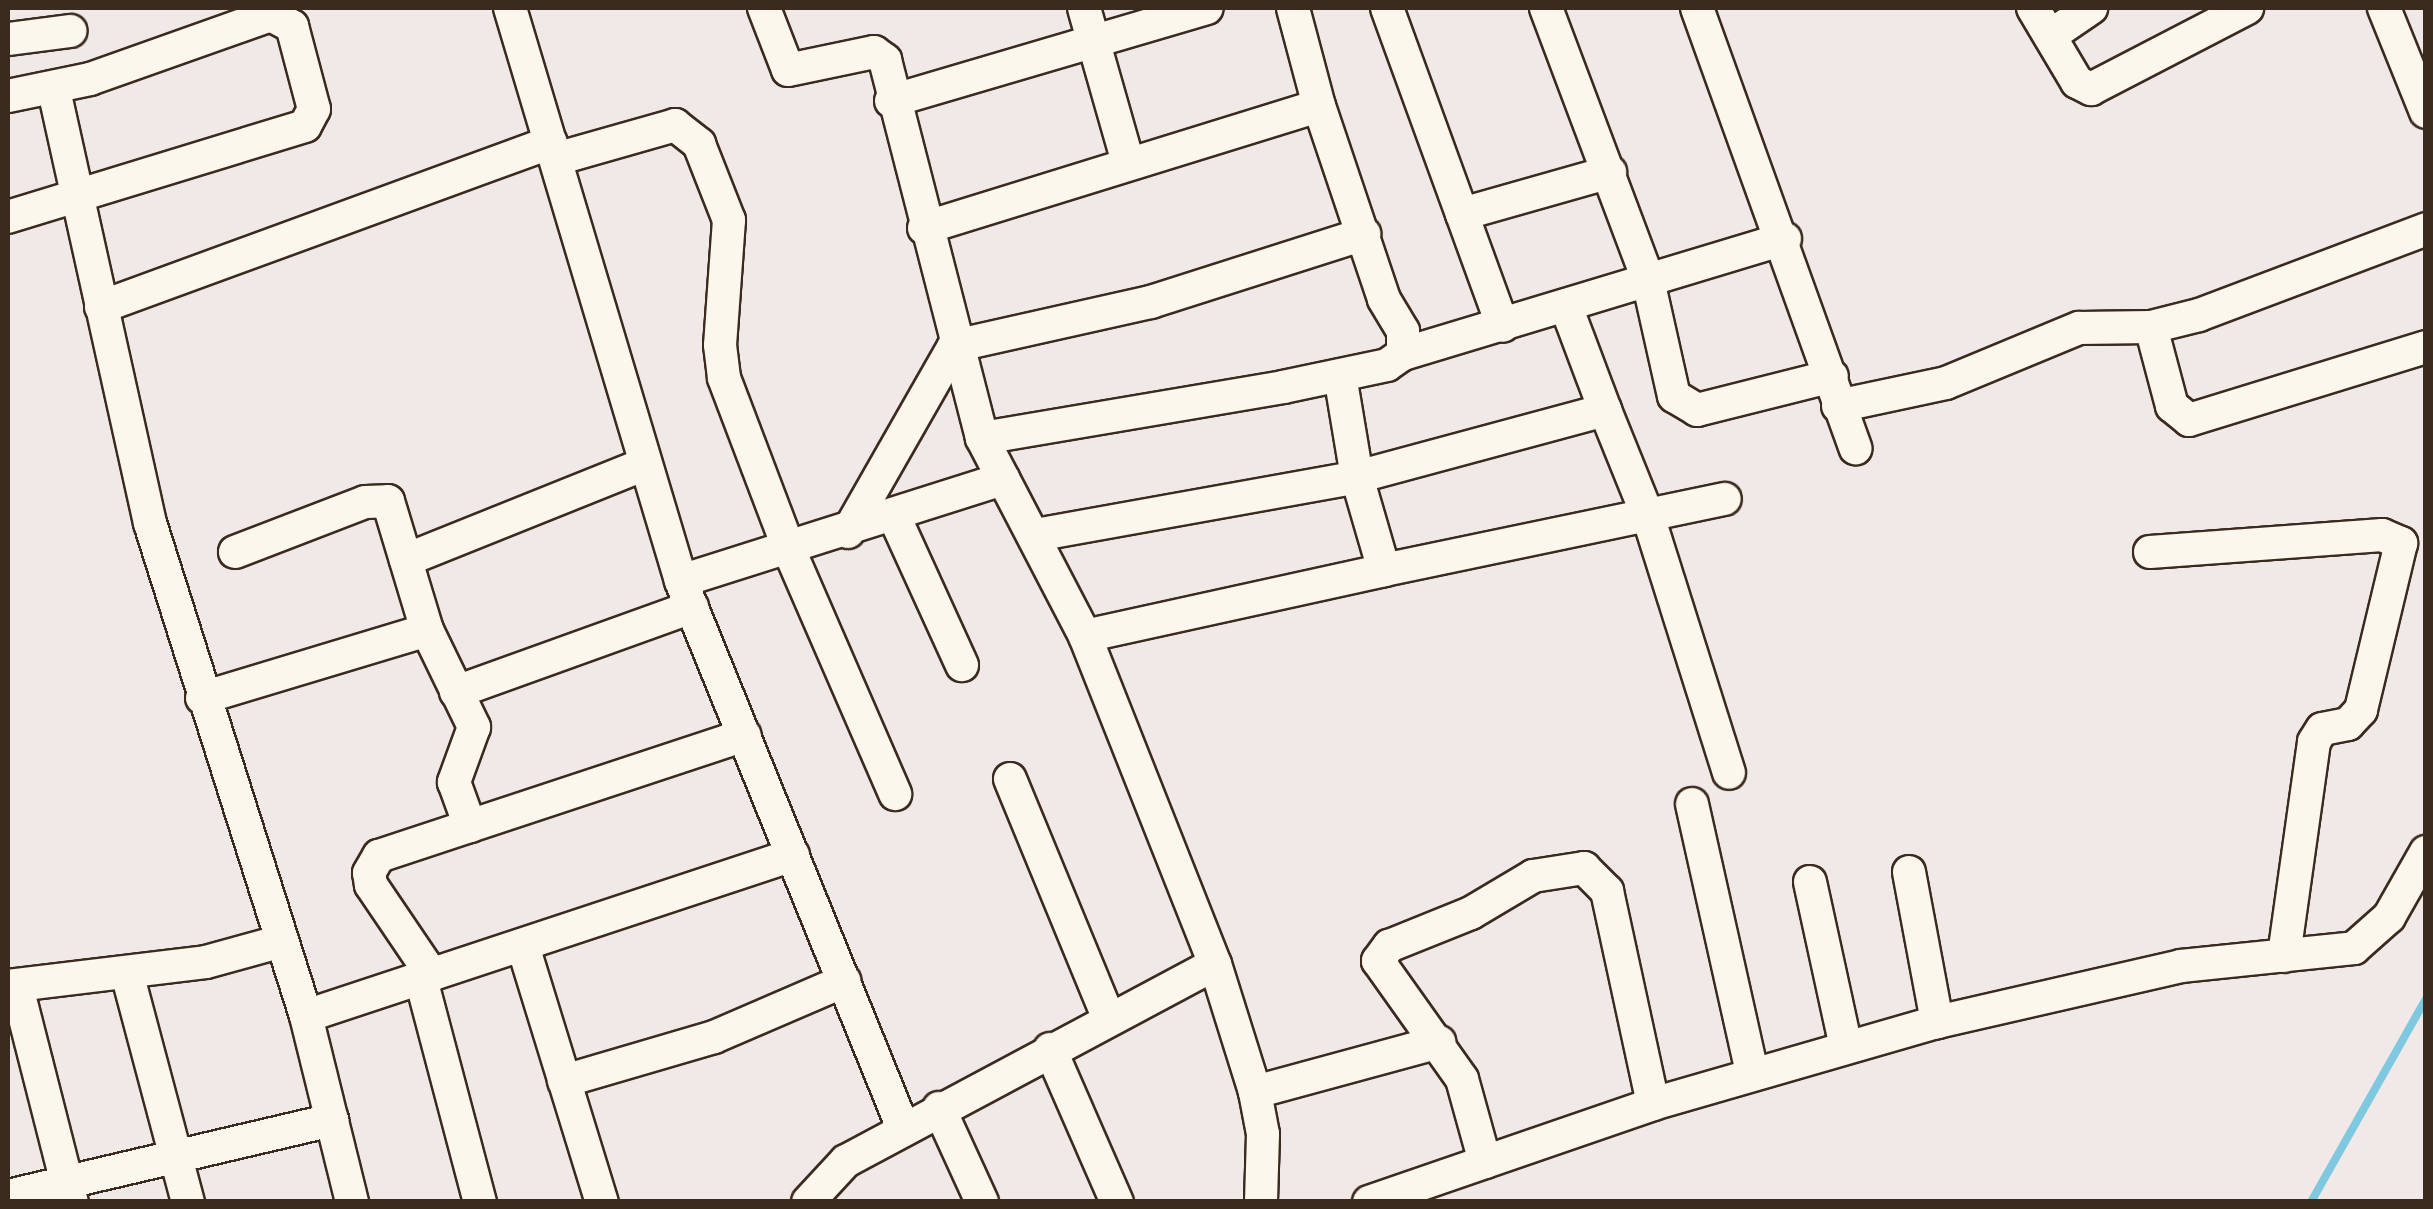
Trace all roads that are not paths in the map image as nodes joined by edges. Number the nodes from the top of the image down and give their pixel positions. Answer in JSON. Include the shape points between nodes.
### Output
{"nodes":[{"id":1,"x":510,"y":8,"type":"edge"},
{"id":2,"x":765,"y":8,"type":"edge"},
{"id":3,"x":1084,"y":8,"type":"edge"},
{"id":4,"x":1207,"y":8,"type":"edge"},
{"id":5,"x":1294,"y":8,"type":"edge"},
{"id":6,"x":1387,"y":8,"type":"edge"},
{"id":7,"x":1546,"y":8,"type":"edge"},
{"id":8,"x":1696,"y":8,"type":"edge"},
{"id":9,"x":2092,"y":8,"type":"edge"},
{"id":10,"x":2247,"y":8,"type":"edge"},
{"id":11,"x":2384,"y":8,"type":"edge"},
{"id":12,"x":2041,"y":22,"type":"edge"},
{"id":13,"x":70,"y":32,"type":"dead end"},
{"id":14,"x":8,"y":39,"type":"edge"},
{"id":15,"x":1094,"y":42,"type":"junction"},
{"id":16,"x":54,"y":90,"type":"junction"},
{"id":17,"x":8,"y":96,"type":"edge"},
{"id":18,"x":891,"y":101,"type":"junction"},
{"id":19,"x":1318,"y":106,"type":"junction"},
{"id":20,"x":2426,"y":112,"type":"edge"},
{"id":21,"x":553,"y":151,"type":"junction"},
{"id":22,"x":1128,"y":162,"type":"junction"},
{"id":23,"x":1610,"y":172,"type":"junction"},
{"id":24,"x":76,"y":194,"type":"junction"},
{"id":25,"x":1462,"y":214,"type":"junction"},
{"id":26,"x":8,"y":217,"type":"edge"},
{"id":27,"x":924,"y":228,"type":"junction"},
{"id":28,"x":2426,"y":229,"type":"edge"},
{"id":29,"x":1364,"y":234,"type":"junction"},
{"id":30,"x":1784,"y":238,"type":"junction"},
{"id":31,"x":1648,"y":280,"type":"junction"},
{"id":32,"x":1566,"y":306,"type":"junction"},
{"id":33,"x":101,"y":307,"type":"junction"},
{"id":34,"x":1503,"y":326,"type":"junction"},
{"id":35,"x":2151,"y":327,"type":"junction"},
{"id":36,"x":954,"y":346,"type":"junction"},
{"id":37,"x":2426,"y":347,"type":"edge"},
{"id":38,"x":1403,"y":354,"type":"junction"},
{"id":39,"x":1340,"y":374,"type":"junction"},
{"id":40,"x":1835,"y":391,"type":"junction"},
{"id":41,"x":1605,"y":410,"type":"junction"},
{"id":42,"x":982,"y":438,"type":"junction"},
{"id":43,"x":1855,"y":448,"type":"dead end"},
{"id":44,"x":642,"y":465,"type":"junction"},
{"id":45,"x":1357,"y":477,"type":"junction"},
{"id":46,"x":1003,"y":479,"type":"junction"},
{"id":47,"x":1724,"y":499,"type":"dead end"},
{"id":48,"x":894,"y":516,"type":"junction"},
{"id":49,"x":1649,"y":519,"type":"junction"},
{"id":50,"x":848,"y":532,"type":"junction"},
{"id":51,"x":1036,"y":535,"type":"junction"},
{"id":52,"x":235,"y":552,"type":"dead end"},
{"id":53,"x":790,"y":552,"type":"junction"},
{"id":54,"x":2150,"y":552,"type":"dead end"},
{"id":55,"x":406,"y":560,"type":"junction"},
{"id":56,"x":1384,"y":570,"type":"junction"},
{"id":57,"x":687,"y":594,"type":"junction"},
{"id":58,"x":427,"y":630,"type":"junction"},
{"id":59,"x":1085,"y":636,"type":"junction"},
{"id":60,"x":962,"y":664,"type":"dead end"},
{"id":61,"x":456,"y":692,"type":"junction"},
{"id":62,"x":202,"y":698,"type":"junction"},
{"id":63,"x":744,"y":735,"type":"junction"},
{"id":64,"x":1730,"y":773,"type":"dead end"},
{"id":65,"x":1010,"y":779,"type":"dead end"},
{"id":66,"x":895,"y":794,"type":"dead end"},
{"id":67,"x":1692,"y":804,"type":"dead end"},
{"id":68,"x":470,"y":826,"type":"junction"},
{"id":69,"x":2426,"y":852,"type":"edge"},
{"id":70,"x":794,"y":855,"type":"junction"},
{"id":71,"x":1909,"y":872,"type":"dead end"},
{"id":72,"x":1810,"y":882,"type":"dead end"},
{"id":73,"x":282,"y":941,"type":"junction"},
{"id":74,"x":523,"y":946,"type":"junction"},
{"id":75,"x":2284,"y":956,"type":"junction"},
{"id":76,"x":1215,"y":964,"type":"junction"},
{"id":77,"x":126,"y":974,"type":"junction"},
{"id":78,"x":427,"y":977,"type":"junction"},
{"id":79,"x":844,"y":981,"type":"junction"},
{"id":80,"x":12,"y":987,"type":"edge"},
{"id":81,"x":306,"y":1016,"type":"junction"},
{"id":82,"x":1110,"y":1019,"type":"junction"},
{"id":83,"x":1938,"y":1022,"type":"junction"},
{"id":84,"x":1439,"y":1042,"type":"junction"},
{"id":85,"x":1846,"y":1047,"type":"junction"},
{"id":86,"x":1050,"y":1049,"type":"junction"},
{"id":87,"x":1752,"y":1073,"type":"junction"},
{"id":88,"x":564,"y":1081,"type":"junction"},
{"id":89,"x":1255,"y":1092,"type":"junction"},
{"id":90,"x":1653,"y":1104,"type":"junction"},
{"id":91,"x":939,"y":1108,"type":"junction"},
{"id":92,"x":332,"y":1120,"type":"junction"},
{"id":93,"x":903,"y":1128,"type":"junction"},
{"id":94,"x":177,"y":1154,"type":"junction"},
{"id":95,"x":1485,"y":1162,"type":"junction"},
{"id":96,"x":69,"y":1190,"type":"edge"},
{"id":97,"x":8,"y":1196,"type":"edge"},
{"id":98,"x":188,"y":1202,"type":"edge"},
{"id":99,"x":352,"y":1202,"type":"edge"},
{"id":100,"x":480,"y":1202,"type":"edge"},
{"id":101,"x":602,"y":1202,"type":"edge"},
{"id":102,"x":808,"y":1202,"type":"edge"},
{"id":103,"x":982,"y":1202,"type":"edge"},
{"id":104,"x":1116,"y":1202,"type":"edge"},
{"id":105,"x":1261,"y":1202,"type":"edge"},
{"id":106,"x":1369,"y":1202,"type":"edge"}],
"edges":[{"from":1,"to":21,"type":"street"},
{"from":2,"to":18,"type":"street","via":[[788,70],[874,52],[885,60]]},
{"from":3,"to":15,"type":"street"},
{"from":4,"to":15,"type":"street"},
{"from":5,"to":19,"type":"street"},
{"from":6,"to":25,"type":"street"},
{"from":7,"to":23,"type":"street"},
{"from":8,"to":30,"type":"street"},
{"from":9,"to":12,"type":"street"},
{"from":10,"to":12,"type":"street","via":[[2091,89],[2077,82]]},
{"from":11,"to":20,"type":"street"},
{"from":13,"to":14,"type":"street"},
{"from":15,"to":18,"type":"street"},
{"from":15,"to":22,"type":"street"},
{"from":16,"to":17,"type":"street"},
{"from":16,"to":24,"type":"street"},
{"from":16,"to":24,"type":"street","via":[[271,16],[292,26],[314,109],[305,126]]},
{"from":18,"to":27,"type":"street"},
{"from":19,"to":22,"type":"street"},
{"from":19,"to":29,"type":"street"},
{"from":21,"to":33,"type":"street"},
{"from":21,"to":44,"type":"street"},
{"from":21,"to":53,"type":"street","via":[[675,126],[699,144],[729,220],[720,344],[724,378]]},
{"from":22,"to":27,"type":"street"},
{"from":23,"to":25,"type":"street"},
{"from":23,"to":31,"type":"street"},
{"from":24,"to":26,"type":"street"},
{"from":24,"to":33,"type":"street"},
{"from":25,"to":34,"type":"street"},
{"from":27,"to":36,"type":"street"},
{"from":28,"to":35,"type":"street","via":[[2303,279]]},
{"from":29,"to":36,"type":"street","via":[[1135,306]]},
{"from":29,"to":38,"type":"street","via":[[1384,299],[1403,331]]},
{"from":30,"to":31,"type":"street"},
{"from":30,"to":40,"type":"street"},
{"from":31,"to":32,"type":"street"},
{"from":31,"to":40,"type":"street","via":[[1674,396],[1684,406],[1697,410]]},
{"from":32,"to":34,"type":"street"},
{"from":32,"to":41,"type":"street"},
{"from":33,"to":62,"type":"street","via":[[150,523]]},
{"from":34,"to":38,"type":"street"},
{"from":35,"to":37,"type":"street","via":[[2172,406],[2190,420]]},
{"from":35,"to":40,"type":"street","via":[[2079,328],[1946,383]]},
{"from":36,"to":42,"type":"street"},
{"from":36,"to":50,"type":"street"},
{"from":38,"to":39,"type":"street","via":[[1387,365]]},
{"from":39,"to":42,"type":"street"},
{"from":39,"to":45,"type":"street"},
{"from":40,"to":43,"type":"street"},
{"from":41,"to":45,"type":"street"},
{"from":41,"to":49,"type":"street"},
{"from":42,"to":46,"type":"street"},
{"from":44,"to":55,"type":"street"},
{"from":44,"to":57,"type":"street"},
{"from":45,"to":51,"type":"street"},
{"from":45,"to":56,"type":"street"},
{"from":46,"to":48,"type":"street"},
{"from":46,"to":51,"type":"street"},
{"from":47,"to":49,"type":"street"},
{"from":48,"to":50,"type":"street"},
{"from":48,"to":60,"type":"street"},
{"from":49,"to":56,"type":"street"},
{"from":49,"to":64,"type":"street"},
{"from":50,"to":53,"type":"street"},
{"from":51,"to":59,"type":"street"},
{"from":52,"to":55,"type":"street","via":[[377,498],[394,510]]},
{"from":53,"to":57,"type":"street"},
{"from":53,"to":66,"type":"street"},
{"from":54,"to":75,"type":"street","via":[[2382,535],[2402,543],[2361,710],[2348,724],[2322,729],[2314,742]]},
{"from":55,"to":58,"type":"street"},
{"from":56,"to":59,"type":"street"},
{"from":57,"to":61,"type":"street"},
{"from":57,"to":63,"type":"street"},
{"from":58,"to":61,"type":"street"},
{"from":58,"to":62,"type":"street"},
{"from":59,"to":76,"type":"street"},
{"from":61,"to":68,"type":"street","via":[[474,727],[454,782]]},
{"from":62,"to":73,"type":"street"},
{"from":63,"to":68,"type":"street"},
{"from":63,"to":70,"type":"street"},
{"from":65,"to":82,"type":"street"},
{"from":67,"to":87,"type":"street"},
{"from":68,"to":78,"type":"street","via":[[380,856],[369,873]]},
{"from":69,"to":75,"type":"street","via":[[2374,936],[2354,948]]},
{"from":70,"to":74,"type":"street"},
{"from":70,"to":79,"type":"street"},
{"from":71,"to":83,"type":"street"},
{"from":72,"to":85,"type":"street"},
{"from":73,"to":77,"type":"street"},
{"from":73,"to":81,"type":"street"},
{"from":74,"to":78,"type":"street"},
{"from":74,"to":88,"type":"street"},
{"from":75,"to":83,"type":"street","via":[[2146,973]]},
{"from":76,"to":82,"type":"street"},
{"from":76,"to":89,"type":"street"},
{"from":77,"to":80,"type":"street"},
{"from":77,"to":94,"type":"street"},
{"from":78,"to":81,"type":"street"},
{"from":78,"to":100,"type":"street"},
{"from":79,"to":88,"type":"street","via":[[714,1037]]},
{"from":79,"to":93,"type":"street"},
{"from":80,"to":96,"type":"street"},
{"from":81,"to":92,"type":"street"},
{"from":82,"to":86,"type":"street"},
{"from":83,"to":85,"type":"street"},
{"from":84,"to":89,"type":"street"},
{"from":84,"to":90,"type":"street","via":[[1382,971],[1382,952],[1533,876],[1584,868],[1607,892]]},
{"from":84,"to":95,"type":"street","via":[[1462,1079]]},
{"from":85,"to":87,"type":"street"},
{"from":86,"to":91,"type":"street"},
{"from":86,"to":104,"type":"street"},
{"from":87,"to":90,"type":"street"},
{"from":88,"to":101,"type":"street"},
{"from":89,"to":105,"type":"street","via":[[1263,1134]]},
{"from":90,"to":95,"type":"street"},
{"from":91,"to":93,"type":"street"},
{"from":91,"to":103,"type":"street"},
{"from":92,"to":94,"type":"street"},
{"from":92,"to":99,"type":"street"},
{"from":93,"to":102,"type":"street","via":[[846,1160]]},
{"from":94,"to":96,"type":"street"},
{"from":94,"to":98,"type":"street"},
{"from":95,"to":106,"type":"street"},
{"from":96,"to":97,"type":"street"}]}
